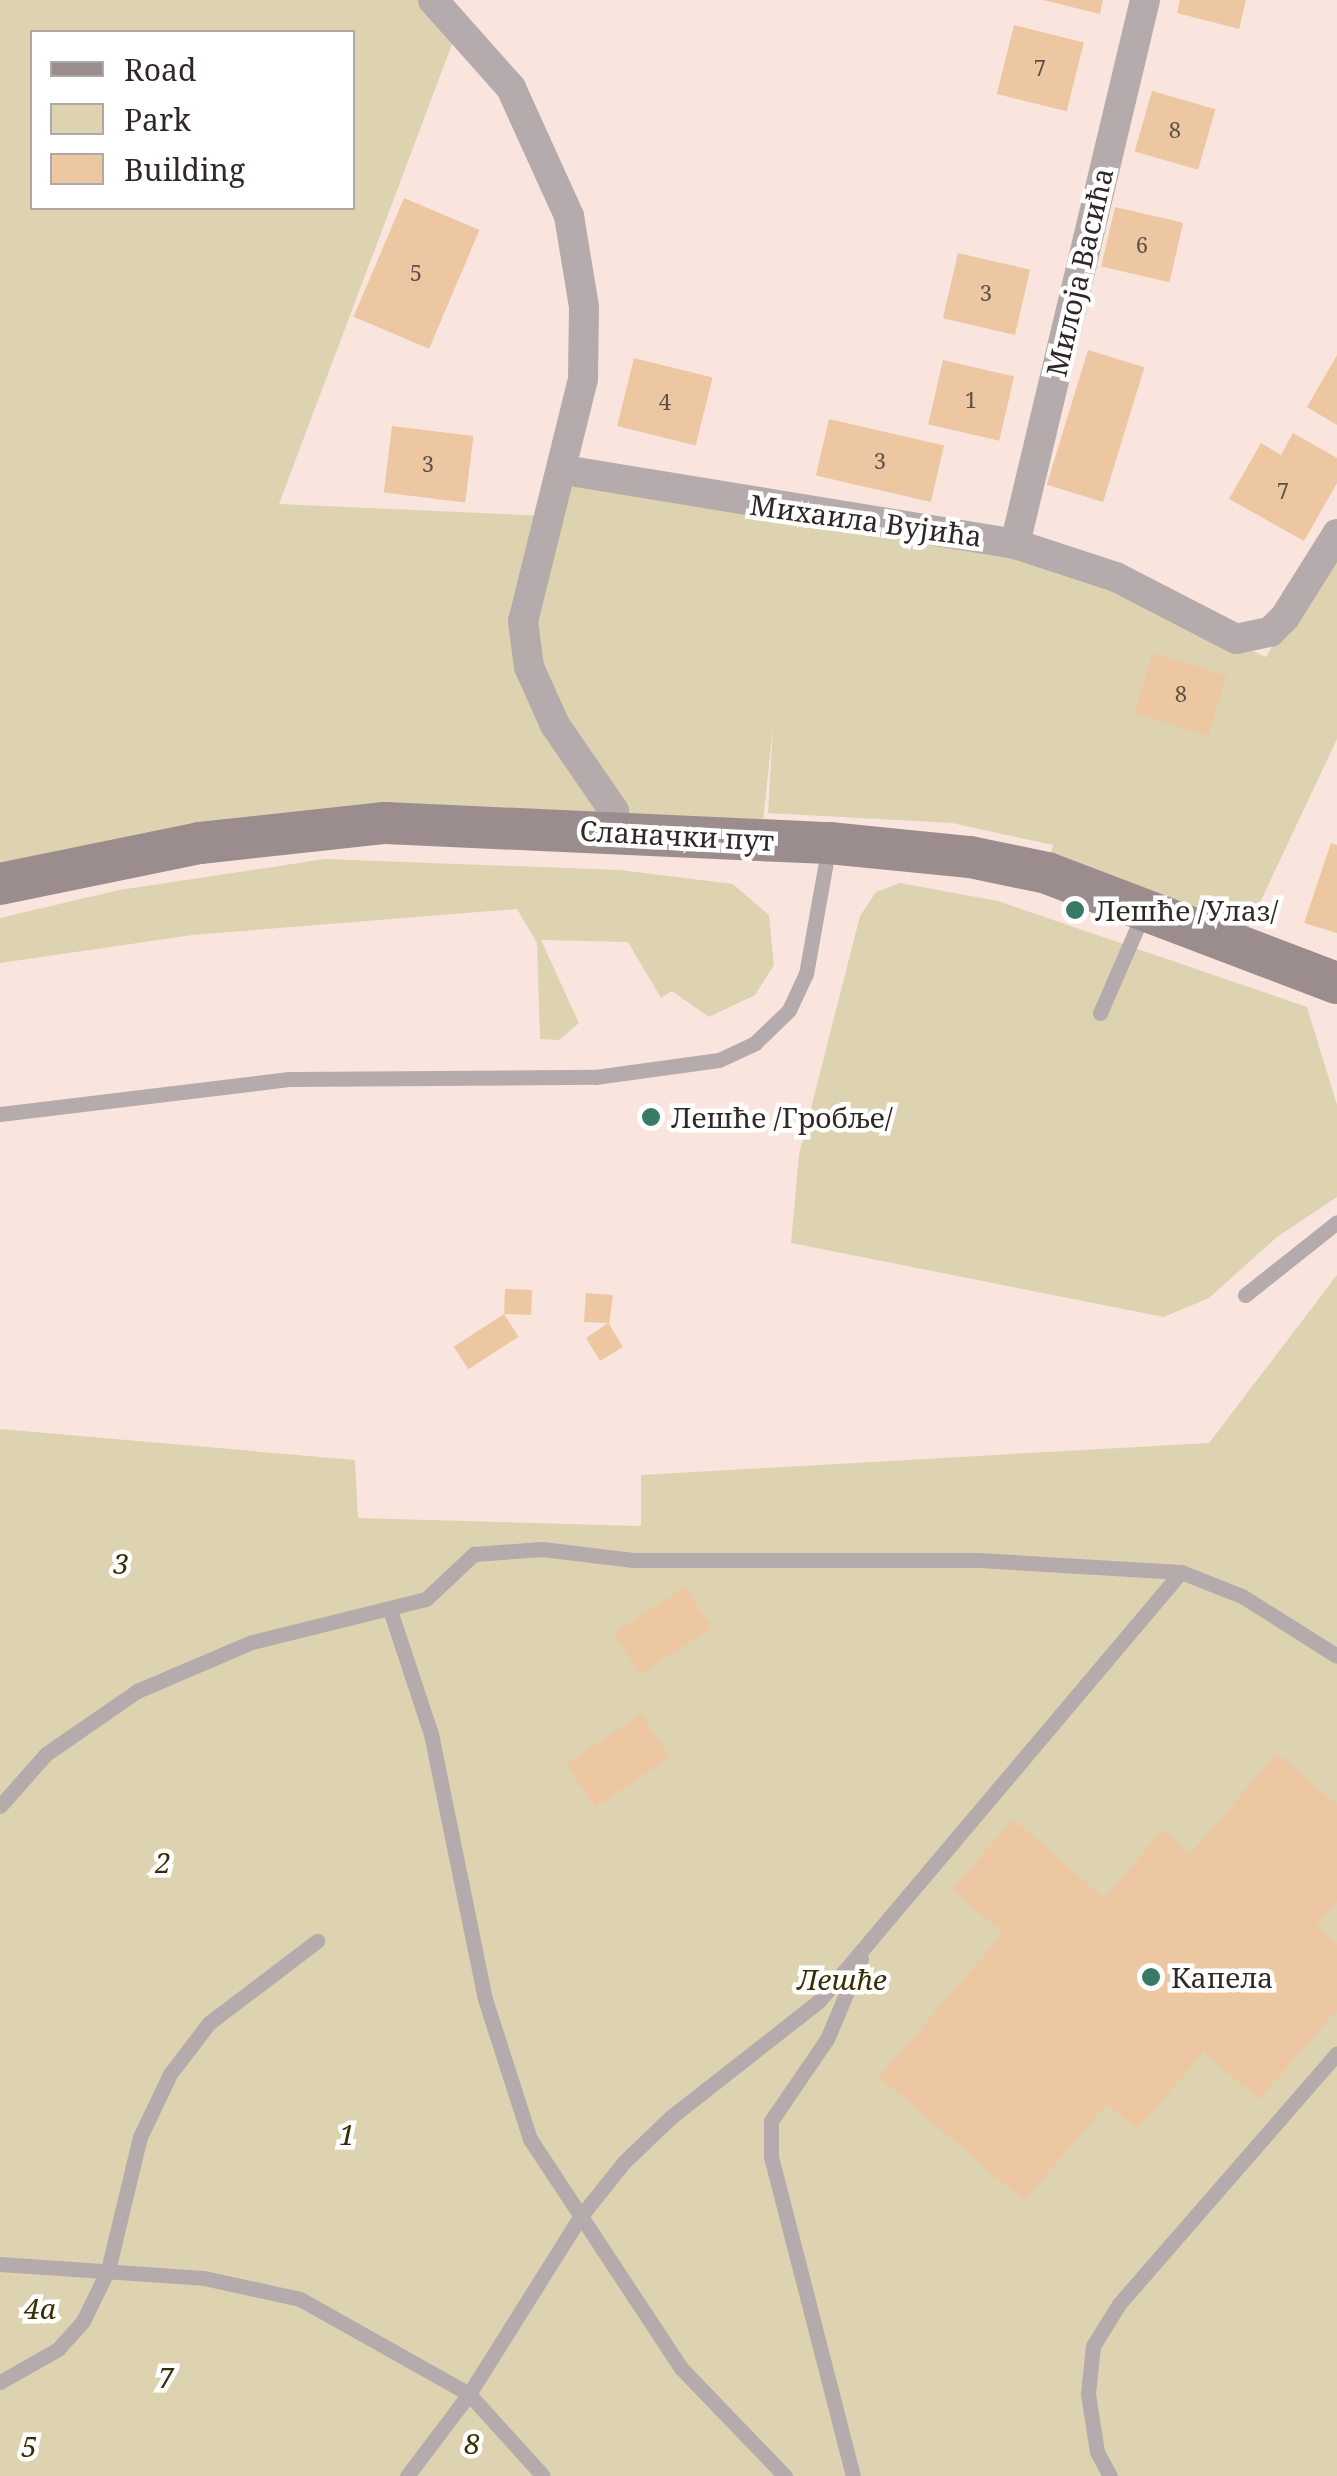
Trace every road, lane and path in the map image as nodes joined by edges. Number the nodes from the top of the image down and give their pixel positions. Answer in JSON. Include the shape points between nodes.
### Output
{"nodes":[{"id":1,"x":434,"y":0,"type":"edge"},
{"id":2,"x":1145,"y":0,"type":"edge"},
{"id":3,"x":564,"y":470,"type":"junction"},
{"id":4,"x":1337,"y":534,"type":"edge"},
{"id":5,"x":1015,"y":544,"type":"junction"},
{"id":6,"x":616,"y":832,"type":"junction"},
{"id":7,"x":829,"y":843,"type":"junction"},
{"id":8,"x":0,"y":884,"type":"edge"},
{"id":9,"x":1147,"y":906,"type":"junction"},
{"id":10,"x":1337,"y":983,"type":"edge"},
{"id":11,"x":1100,"y":1013,"type":"dead end"},
{"id":12,"x":0,"y":1114,"type":"edge"},
{"id":13,"x":1337,"y":1222,"type":"edge"},
{"id":14,"x":1245,"y":1295,"type":"dead end"},
{"id":15,"x":1181,"y":1572,"type":"junction"},
{"id":16,"x":390,"y":1610,"type":"junction"},
{"id":17,"x":1337,"y":1656,"type":"edge"},
{"id":18,"x":0,"y":1806,"type":"edge"},
{"id":19,"x":317,"y":1941,"type":"dead end"},
{"id":20,"x":868,"y":1942,"type":"junction"},
{"id":21,"x":1337,"y":2053,"type":"edge"},
{"id":22,"x":580,"y":2217,"type":"junction"},
{"id":23,"x":0,"y":2264,"type":"edge"},
{"id":24,"x":108,"y":2270,"type":"junction"},
{"id":25,"x":0,"y":2382,"type":"edge"},
{"id":26,"x":469,"y":2394,"type":"junction"},
{"id":27,"x":407,"y":2476,"type":"edge"},
{"id":28,"x":543,"y":2476,"type":"edge"},
{"id":29,"x":785,"y":2476,"type":"edge"},
{"id":30,"x":852,"y":2476,"type":"edge"},
{"id":31,"x":1110,"y":2476,"type":"edge"}],
"edges":[{"from":1,"to":3,"type":"street","via":[[510,88],[568,216],[584,307],[583,379]]},
{"from":2,"to":5,"type":"street","name":"Милоја Васића"},
{"from":3,"to":5,"type":"street","name":"Михаила Вујића"},
{"from":3,"to":6,"type":"street","via":[[527,584],[529,667],[555,726],[614,812]]},
{"from":4,"to":5,"type":"street","name":"Михаила Вујића","via":[[1285,617],[1253,638],[1217,633],[1116,577]]},
{"from":6,"to":7,"type":"street","name":"Сланачки пут"},
{"from":6,"to":8,"type":"street","name":"Сланачки пут","via":[[385,823],[200,843]]},
{"from":7,"to":9,"type":"street","name":"Сланачки пут","via":[[970,857]]},
{"from":7,"to":12,"type":"lane","via":[[806,974],[790,1010],[755,1042],[719,1060],[595,1077],[289,1079]]},
{"from":9,"to":10,"type":"street","name":"Сланачки пут"},
{"from":9,"to":11,"type":"lane"},
{"from":13,"to":14,"type":"lane"},
{"from":15,"to":16,"type":"lane","via":[[978,1560],[633,1560],[542,1550],[474,1554],[426,1598]]},
{"from":15,"to":17,"type":"lane","via":[[1242,1596]]},
{"from":15,"to":20,"type":"lane"},
{"from":16,"to":18,"type":"lane","via":[[252,1642],[137,1691],[46,1754]]},
{"from":16,"to":22,"type":"lane","via":[[431,1734],[504,2061],[530,2139]]},
{"from":19,"to":24,"type":"lane","via":[[209,2024],[170,2074],[140,2137]]},
{"from":20,"to":22,"type":"lane","via":[[771,2044],[640,2144]]},
{"from":20,"to":30,"type":"lane","via":[[827,2039],[772,2121],[771,2156]]},
{"from":21,"to":31,"type":"lane","via":[[1118,2304],[1093,2346],[1088,2394],[1097,2452]]},
{"from":22,"to":26,"type":"lane"},
{"from":22,"to":29,"type":"lane","via":[[681,2368]]},
{"from":23,"to":24,"type":"lane"},
{"from":24,"to":25,"type":"lane","via":[[83,2320],[58,2349]]},
{"from":24,"to":26,"type":"lane","via":[[204,2278],[300,2300]]},
{"from":26,"to":27,"type":"lane"},
{"from":26,"to":28,"type":"lane"}]}
